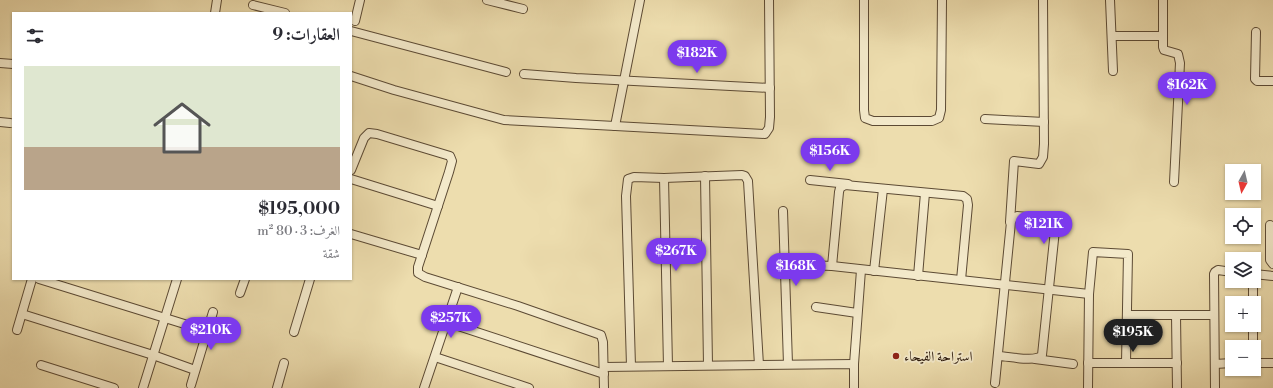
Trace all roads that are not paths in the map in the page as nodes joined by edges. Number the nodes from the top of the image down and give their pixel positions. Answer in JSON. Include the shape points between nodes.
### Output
{"nodes":[{"id":1,"x":217,"y":0,"type":"edge"},
{"id":2,"x":360,"y":0,"type":"edge"},
{"id":3,"x":487,"y":0,"type":"edge"},
{"id":4,"x":640,"y":0,"type":"edge"},
{"id":5,"x":770,"y":0,"type":"edge"},
{"id":6,"x":864,"y":0,"type":"edge"},
{"id":7,"x":942,"y":0,"type":"edge"},
{"id":8,"x":1043,"y":0,"type":"edge"},
{"id":9,"x":1110,"y":0,"type":"edge"},
{"id":10,"x":1163,"y":0,"type":"edge"},
{"id":11,"x":507,"y":2,"type":"edge"},
{"id":12,"x":253,"y":6,"type":"edge"},
{"id":13,"x":522,"y":9,"type":"dead end"},
{"id":14,"x":215,"y":12,"type":"edge"},
{"id":15,"x":280,"y":12,"type":"edge"},
{"id":16,"x":355,"y":21,"type":"dead end"},
{"id":17,"x":352,"y":30,"type":"edge"},
{"id":18,"x":1256,"y":32,"type":"dead end"},
{"id":19,"x":1112,"y":36,"type":"junction"},
{"id":20,"x":1163,"y":36,"type":"junction"},
{"id":21,"x":0,"y":63,"type":"edge"},
{"id":22,"x":12,"y":64,"type":"edge"},
{"id":23,"x":506,"y":72,"type":"dead end"},
{"id":24,"x":1113,"y":72,"type":"dead end"},
{"id":25,"x":524,"y":74,"type":"dead end"},
{"id":26,"x":352,"y":76,"type":"edge"},
{"id":27,"x":624,"y":80,"type":"junction"},
{"id":28,"x":1273,"y":81,"type":"edge"},
{"id":29,"x":770,"y":88,"type":"junction"},
{"id":30,"x":984,"y":119,"type":"dead end"},
{"id":31,"x":0,"y":122,"type":"edge"},
{"id":32,"x":1044,"y":122,"type":"junction"},
{"id":33,"x":10,"y":123,"type":"dead end"},
{"id":34,"x":615,"y":126,"type":"junction"},
{"id":35,"x":352,"y":168,"type":"edge"},
{"id":36,"x":705,"y":176,"type":"junction"},
{"id":37,"x":664,"y":178,"type":"junction"},
{"id":38,"x":352,"y":179,"type":"edge"},
{"id":39,"x":810,"y":180,"type":"dead end"},
{"id":40,"x":1174,"y":182,"type":"dead end"},
{"id":41,"x":849,"y":184,"type":"junction"},
{"id":42,"x":883,"y":189,"type":"junction"},
{"id":43,"x":925,"y":193,"type":"junction"},
{"id":44,"x":438,"y":206,"type":"junction"},
{"id":45,"x":783,"y":211,"type":"dead end"},
{"id":46,"x":1270,"y":225,"type":"dead end"},
{"id":47,"x":1010,"y":227,"type":"junction"},
{"id":48,"x":352,"y":234,"type":"edge"},
{"id":49,"x":422,"y":255,"type":"junction"},
{"id":50,"x":785,"y":264,"type":"junction"},
{"id":51,"x":1273,"y":264,"type":"edge"},
{"id":52,"x":832,"y":266,"type":"junction"},
{"id":53,"x":861,"y":270,"type":"junction"},
{"id":54,"x":874,"y":271,"type":"junction"},
{"id":55,"x":1225,"y":271,"type":"edge"},
{"id":56,"x":1261,"y":275,"type":"edge"},
{"id":57,"x":918,"y":276,"type":"junction"},
{"id":58,"x":1273,"y":276,"type":"edge"},
{"id":59,"x":32,"y":280,"type":"edge"},
{"id":60,"x":42,"y":280,"type":"edge"},
{"id":61,"x":177,"y":280,"type":"edge"},
{"id":62,"x":245,"y":280,"type":"edge"},
{"id":63,"x":310,"y":280,"type":"edge"},
{"id":64,"x":961,"y":280,"type":"junction"},
{"id":65,"x":1005,"y":285,"type":"junction"},
{"id":66,"x":458,"y":287,"type":"junction"},
{"id":67,"x":1050,"y":290,"type":"junction"},
{"id":68,"x":240,"y":293,"type":"dead end"},
{"id":69,"x":1089,"y":294,"type":"junction"},
{"id":70,"x":816,"y":307,"type":"dead end"},
{"id":71,"x":213,"y":312,"type":"dead end"},
{"id":72,"x":857,"y":313,"type":"junction"},
{"id":73,"x":22,"y":314,"type":"junction"},
{"id":74,"x":1127,"y":315,"type":"junction"},
{"id":75,"x":1176,"y":315,"type":"junction"},
{"id":76,"x":1214,"y":315,"type":"junction"},
{"id":77,"x":165,"y":318,"type":"junction"},
{"id":78,"x":446,"y":322,"type":"junction"},
{"id":79,"x":17,"y":330,"type":"dead end"},
{"id":80,"x":207,"y":331,"type":"junction"},
{"id":81,"x":294,"y":332,"type":"dead end"},
{"id":82,"x":153,"y":355,"type":"junction"},
{"id":83,"x":998,"y":356,"type":"junction"},
{"id":84,"x":435,"y":357,"type":"junction"},
{"id":85,"x":1034,"y":359,"type":"junction"},
{"id":86,"x":284,"y":363,"type":"dead end"},
{"id":87,"x":1088,"y":363,"type":"junction"},
{"id":88,"x":1126,"y":363,"type":"junction"},
{"id":89,"x":1177,"y":363,"type":"junction"},
{"id":90,"x":1261,"y":363,"type":"edge"},
{"id":91,"x":1273,"y":363,"type":"edge"},
{"id":92,"x":759,"y":364,"type":"junction"},
{"id":93,"x":788,"y":364,"type":"junction"},
{"id":94,"x":854,"y":364,"type":"junction"},
{"id":95,"x":1073,"y":364,"type":"dead end"},
{"id":96,"x":1215,"y":364,"type":"junction"},
{"id":97,"x":1225,"y":364,"type":"edge"},
{"id":98,"x":41,"y":365,"type":"dead end"},
{"id":99,"x":708,"y":365,"type":"junction"},
{"id":100,"x":631,"y":366,"type":"junction"},
{"id":101,"x":668,"y":366,"type":"junction"},
{"id":102,"x":195,"y":370,"type":"junction"},
{"id":103,"x":604,"y":370,"type":"junction"},
{"id":104,"x":995,"y":383,"type":"dead end"},
{"id":105,"x":191,"y":385,"type":"dead end"},
{"id":106,"x":114,"y":388,"type":"edge"},
{"id":107,"x":143,"y":388,"type":"edge"},
{"id":108,"x":277,"y":388,"type":"edge"},
{"id":109,"x":424,"y":388,"type":"edge"},
{"id":110,"x":529,"y":388,"type":"edge"},
{"id":111,"x":604,"y":388,"type":"edge"},
{"id":112,"x":854,"y":388,"type":"edge"},
{"id":113,"x":1088,"y":388,"type":"edge"},
{"id":114,"x":1177,"y":388,"type":"edge"},
{"id":115,"x":1215,"y":388,"type":"edge"}],
"edges":[{"from":1,"to":14,"type":"street"},
{"from":2,"to":16,"type":"street"},
{"from":3,"to":11,"type":"street"},
{"from":4,"to":27,"type":"street"},
{"from":5,"to":29,"type":"street"},
{"from":6,"to":7,"type":"street","via":[[866,118],[872,121],[932,121],[939,118],[941,110]]},
{"from":8,"to":32,"type":"street"},
{"from":9,"to":19,"type":"street"},
{"from":10,"to":20,"type":"street"},
{"from":11,"to":13,"type":"street"},
{"from":12,"to":15,"type":"street"},
{"from":17,"to":23,"type":"street"},
{"from":18,"to":28,"type":"street","via":[[1255,80]]},
{"from":19,"to":20,"type":"street"},
{"from":19,"to":24,"type":"street"},
{"from":20,"to":40,"type":"street","via":[[1164,50],[1178,54],[1180,63]]},
{"from":21,"to":22,"type":"street"},
{"from":25,"to":27,"type":"street"},
{"from":26,"to":34,"type":"street","via":[[504,120]]},
{"from":27,"to":29,"type":"street"},
{"from":27,"to":34,"type":"street"},
{"from":29,"to":34,"type":"street","via":[[769,128],[764,134]]},
{"from":30,"to":32,"type":"street"},
{"from":31,"to":33,"type":"street"},
{"from":32,"to":47,"type":"street","via":[[1042,162],[1039,164],[1014,161]]},
{"from":35,"to":44,"type":"street","via":[[364,138],[369,133],[446,154],[452,161]]},
{"from":36,"to":37,"type":"street"},
{"from":36,"to":92,"type":"street","via":[[742,174],[748,181]]},
{"from":36,"to":99,"type":"street"},
{"from":37,"to":100,"type":"street","via":[[630,178],[626,182]]},
{"from":37,"to":101,"type":"street"},
{"from":38,"to":44,"type":"street"},
{"from":39,"to":41,"type":"street"},
{"from":41,"to":42,"type":"street"},
{"from":41,"to":52,"type":"street","via":[[840,188]]},
{"from":42,"to":43,"type":"street"},
{"from":42,"to":54,"type":"street"},
{"from":43,"to":57,"type":"street"},
{"from":43,"to":64,"type":"street","via":[[963,196],[967,199]]},
{"from":44,"to":49,"type":"street"},
{"from":45,"to":50,"type":"street"},
{"from":46,"to":51,"type":"street","via":[[1270,260]]},
{"from":47,"to":65,"type":"street"},
{"from":47,"to":67,"type":"street","via":[[1012,220],[1017,216],[1049,219],[1054,223]]},
{"from":48,"to":49,"type":"street"},
{"from":49,"to":66,"type":"street","via":[[417,270],[420,275]]},
{"from":50,"to":52,"type":"street"},
{"from":50,"to":93,"type":"street"},
{"from":52,"to":53,"type":"street"},
{"from":53,"to":54,"type":"street"},
{"from":53,"to":72,"type":"street"},
{"from":54,"to":57,"type":"street"},
{"from":55,"to":76,"type":"street","via":[[1215,272]]},
{"from":56,"to":58,"type":"street"},
{"from":57,"to":64,"type":"street"},
{"from":59,"to":73,"type":"street"},
{"from":60,"to":77,"type":"street"},
{"from":61,"to":77,"type":"street"},
{"from":62,"to":68,"type":"street"},
{"from":63,"to":81,"type":"street"},
{"from":64,"to":65,"type":"street"},
{"from":65,"to":67,"type":"street"},
{"from":65,"to":83,"type":"street"},
{"from":66,"to":78,"type":"street"},
{"from":66,"to":103,"type":"street","via":[[598,333],[603,339]]},
{"from":67,"to":69,"type":"street"},
{"from":67,"to":85,"type":"street","via":[[1043,353],[1040,358]]},
{"from":69,"to":74,"type":"street","via":[[1093,252],[1128,254]]},
{"from":69,"to":87,"type":"street"},
{"from":70,"to":72,"type":"street"},
{"from":71,"to":80,"type":"street"},
{"from":72,"to":94,"type":"street"},
{"from":73,"to":79,"type":"street"},
{"from":73,"to":82,"type":"street"},
{"from":74,"to":75,"type":"street"},
{"from":74,"to":88,"type":"street"},
{"from":75,"to":76,"type":"street"},
{"from":75,"to":89,"type":"street"},
{"from":76,"to":96,"type":"street"},
{"from":77,"to":80,"type":"street"},
{"from":77,"to":82,"type":"street"},
{"from":78,"to":84,"type":"street"},
{"from":78,"to":103,"type":"street"},
{"from":80,"to":102,"type":"street"},
{"from":82,"to":102,"type":"street"},
{"from":82,"to":107,"type":"street"},
{"from":83,"to":85,"type":"street"},
{"from":83,"to":104,"type":"street"},
{"from":84,"to":109,"type":"street"},
{"from":84,"to":110,"type":"street"},
{"from":85,"to":95,"type":"street"},
{"from":86,"to":108,"type":"street"},
{"from":87,"to":88,"type":"street"},
{"from":87,"to":113,"type":"street"},
{"from":88,"to":89,"type":"street"},
{"from":89,"to":114,"type":"street"},
{"from":90,"to":91,"type":"street"},
{"from":92,"to":93,"type":"street"},
{"from":92,"to":99,"type":"street"},
{"from":93,"to":94,"type":"street"},
{"from":94,"to":112,"type":"street"},
{"from":96,"to":97,"type":"street"},
{"from":96,"to":115,"type":"street"},
{"from":98,"to":106,"type":"street"},
{"from":99,"to":101,"type":"street"},
{"from":100,"to":101,"type":"street"},
{"from":100,"to":103,"type":"street"},
{"from":102,"to":105,"type":"street"},
{"from":103,"to":111,"type":"street"}]}
